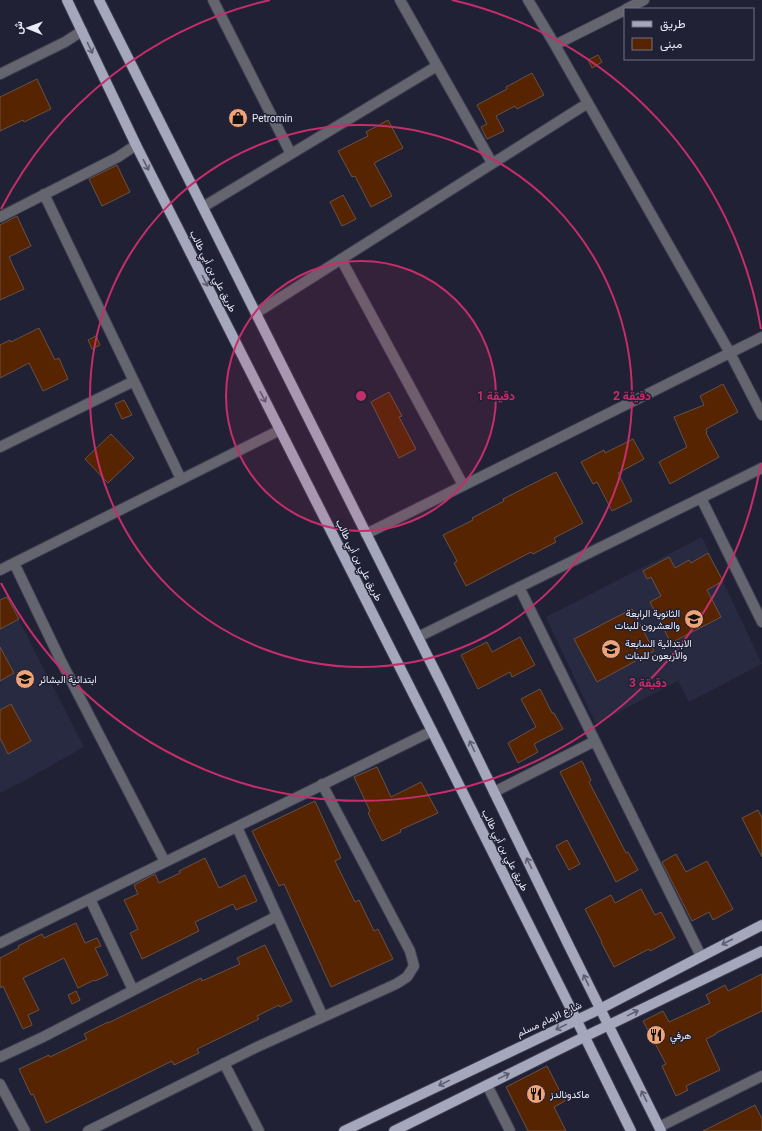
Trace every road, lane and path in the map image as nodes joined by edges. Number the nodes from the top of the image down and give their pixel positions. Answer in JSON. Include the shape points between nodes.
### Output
{"nodes":[{"id":1,"x":67,"y":0,"type":"edge"},
{"id":2,"x":99,"y":0,"type":"edge"},
{"id":3,"x":213,"y":0,"type":"edge"},
{"id":4,"x":400,"y":0,"type":"edge"},
{"id":5,"x":528,"y":0,"type":"edge"},
{"id":6,"x":644,"y":0,"type":"edge"},
{"id":7,"x":628,"y":8,"type":"edge"},
{"id":8,"x":624,"y":10,"type":"edge"},
{"id":9,"x":82,"y":31,"type":"junction"},
{"id":10,"x":555,"y":45,"type":"junction"},
{"id":11,"x":437,"y":66,"type":"junction"},
{"id":12,"x":0,"y":74,"type":"edge"},
{"id":13,"x":588,"y":103,"type":"junction"},
{"id":14,"x":136,"y":145,"type":"junction"},
{"id":15,"x":291,"y":154,"type":"junction"},
{"id":16,"x":492,"y":163,"type":"junction"},
{"id":17,"x":44,"y":194,"type":"junction"},
{"id":18,"x":203,"y":207,"type":"junction"},
{"id":19,"x":0,"y":217,"type":"edge"},
{"id":20,"x":341,"y":258,"type":"junction"},
{"id":21,"x":256,"y":313,"type":"junction"},
{"id":22,"x":762,"y":337,"type":"edge"},
{"id":23,"x":730,"y":353,"type":"junction"},
{"id":24,"x":134,"y":381,"type":"junction"},
{"id":25,"x":762,"y":416,"type":"edge"},
{"id":26,"x":280,"y":430,"type":"junction"},
{"id":27,"x":0,"y":447,"type":"edge"},
{"id":28,"x":762,"y":468,"type":"edge"},
{"id":29,"x":181,"y":479,"type":"junction"},
{"id":30,"x":463,"y":486,"type":"junction"},
{"id":31,"x":701,"y":498,"type":"junction"},
{"id":32,"x":366,"y":534,"type":"junction"},
{"id":33,"x":14,"y":562,"type":"junction"},
{"id":34,"x":0,"y":570,"type":"edge"},
{"id":35,"x":520,"y":587,"type":"junction"},
{"id":36,"x":762,"y":622,"type":"edge"},
{"id":37,"x":418,"y":637,"type":"junction"},
{"id":38,"x":432,"y":730,"type":"junction"},
{"id":39,"x":595,"y":741,"type":"junction"},
{"id":40,"x":322,"y":784,"type":"junction"},
{"id":41,"x":494,"y":792,"type":"junction"},
{"id":42,"x":237,"y":826,"type":"junction"},
{"id":43,"x":165,"y":862,"type":"junction"},
{"id":44,"x":90,"y":899,"type":"junction"},
{"id":45,"x":277,"y":916,"type":"junction"},
{"id":46,"x":762,"y":925,"type":"edge"},
{"id":47,"x":0,"y":943,"type":"edge"},
{"id":48,"x":762,"y":951,"type":"edge"},
{"id":49,"x":701,"y":956,"type":"junction"},
{"id":50,"x":133,"y":990,"type":"junction"},
{"id":51,"x":600,"y":1009,"type":"junction"},
{"id":52,"x":323,"y":1017,"type":"junction"},
{"id":53,"x":576,"y":1020,"type":"junction"},
{"id":54,"x":608,"y":1026,"type":"junction"},
{"id":55,"x":584,"y":1037,"type":"junction"},
{"id":56,"x":0,"y":1057,"type":"edge"},
{"id":57,"x":224,"y":1063,"type":"junction"},
{"id":58,"x":761,"y":1078,"type":"edge"},
{"id":59,"x":0,"y":1084,"type":"edge"},
{"id":60,"x":487,"y":1085,"type":"junction"},
{"id":61,"x":660,"y":1129,"type":"edge"},
{"id":62,"x":25,"y":1131,"type":"edge"},
{"id":63,"x":88,"y":1131,"type":"edge"},
{"id":64,"x":259,"y":1131,"type":"edge"},
{"id":65,"x":344,"y":1131,"type":"edge"},
{"id":66,"x":394,"y":1131,"type":"edge"},
{"id":67,"x":510,"y":1131,"type":"edge"},
{"id":68,"x":631,"y":1131,"type":"edge"}],
"edges":[{"from":1,"to":9,"type":"main road","name":"طريق علي بن أبي طالب"},
{"from":2,"to":18,"type":"main road","name":"طريق علي بن أبي طالب"},
{"from":3,"to":15,"type":"street"},
{"from":4,"to":11,"type":"street"},
{"from":5,"to":10,"type":"street"},
{"from":6,"to":7,"type":"street"},
{"from":8,"to":10,"type":"street"},
{"from":9,"to":12,"type":"street"},
{"from":9,"to":14,"type":"main road","name":"طريق علي بن أبي طالب","one_way":true},
{"from":10,"to":13,"type":"street"},
{"from":11,"to":15,"type":"street"},
{"from":11,"to":16,"type":"street"},
{"from":13,"to":16,"type":"street"},
{"from":13,"to":23,"type":"street"},
{"from":14,"to":17,"type":"street","via":[[118,157]]},
{"from":14,"to":26,"type":"main road","name":"طريق علي بن أبي طالب","one_way":true},
{"from":15,"to":18,"type":"street"},
{"from":16,"to":20,"type":"street"},
{"from":17,"to":19,"type":"street"},
{"from":17,"to":24,"type":"street"},
{"from":18,"to":21,"type":"main road","name":"طريق علي بن أبي طالب"},
{"from":20,"to":21,"type":"street"},
{"from":20,"to":30,"type":"street"},
{"from":21,"to":32,"type":"main road","name":"طريق علي بن أبي طالب"},
{"from":22,"to":23,"type":"street"},
{"from":23,"to":25,"type":"street"},
{"from":23,"to":30,"type":"street"},
{"from":24,"to":27,"type":"street"},
{"from":24,"to":29,"type":"street"},
{"from":26,"to":29,"type":"street"},
{"from":26,"to":38,"type":"main road","name":"طريق علي بن أبي طالب"},
{"from":28,"to":31,"type":"street"},
{"from":29,"to":33,"type":"street"},
{"from":30,"to":32,"type":"street"},
{"from":31,"to":35,"type":"street"},
{"from":31,"to":36,"type":"street"},
{"from":32,"to":37,"type":"main road","name":"طريق علي بن أبي طالب"},
{"from":33,"to":34,"type":"street"},
{"from":33,"to":43,"type":"street","via":[[61,661]]},
{"from":35,"to":37,"type":"street"},
{"from":35,"to":39,"type":"street"},
{"from":41,"to":37,"type":"main road","name":"طريق علي بن أبي طالب","one_way":true},
{"from":38,"to":40,"type":"street"},
{"from":38,"to":53,"type":"main road","name":"طريق علي بن أبي طالب"},
{"from":39,"to":41,"type":"street"},
{"from":39,"to":49,"type":"street"},
{"from":40,"to":42,"type":"street"},
{"from":40,"to":52,"type":"street","via":[[410,951],[414,966],[407,977],[396,984]]},
{"from":51,"to":41,"type":"main road","name":"طريق علي بن أبي طالب","one_way":true},
{"from":42,"to":43,"type":"street"},
{"from":42,"to":45,"type":"street"},
{"from":43,"to":44,"type":"street"},
{"from":44,"to":47,"type":"street"},
{"from":44,"to":50,"type":"street"},
{"from":45,"to":50,"type":"street"},
{"from":45,"to":52,"type":"street"},
{"from":46,"to":49,"type":"main road","name":"شارع الإمام مسلم","one_way":true},
{"from":54,"to":48,"type":"main road","one_way":true},
{"from":49,"to":51,"type":"main road","name":"شارع الإمام مسلم"},
{"from":50,"to":56,"type":"street"},
{"from":51,"to":53,"type":"main road","name":"شارع الإمام مسلم"},
{"from":51,"to":54,"type":"main road","name":"طريق علي بن أبي طالب"},
{"from":52,"to":57,"type":"street"},
{"from":53,"to":55,"type":"main road","name":"طريق علي بن أبي طالب"},
{"from":53,"to":65,"type":"main road","name":"شارع الإمام مسلم","one_way":true},
{"from":54,"to":55,"type":"main road"},
{"from":61,"to":54,"type":"main road","name":"طريق علي بن أبي طالب","one_way":true},
{"from":60,"to":55,"type":"main road","one_way":true},
{"from":55,"to":68,"type":"main road","name":"طريق علي بن أبي طالب"},
{"from":57,"to":63,"type":"street"},
{"from":57,"to":64,"type":"street"},
{"from":58,"to":61,"type":"street"},
{"from":59,"to":62,"type":"street"},
{"from":60,"to":66,"type":"main road"},
{"from":60,"to":67,"type":"street"}]}
